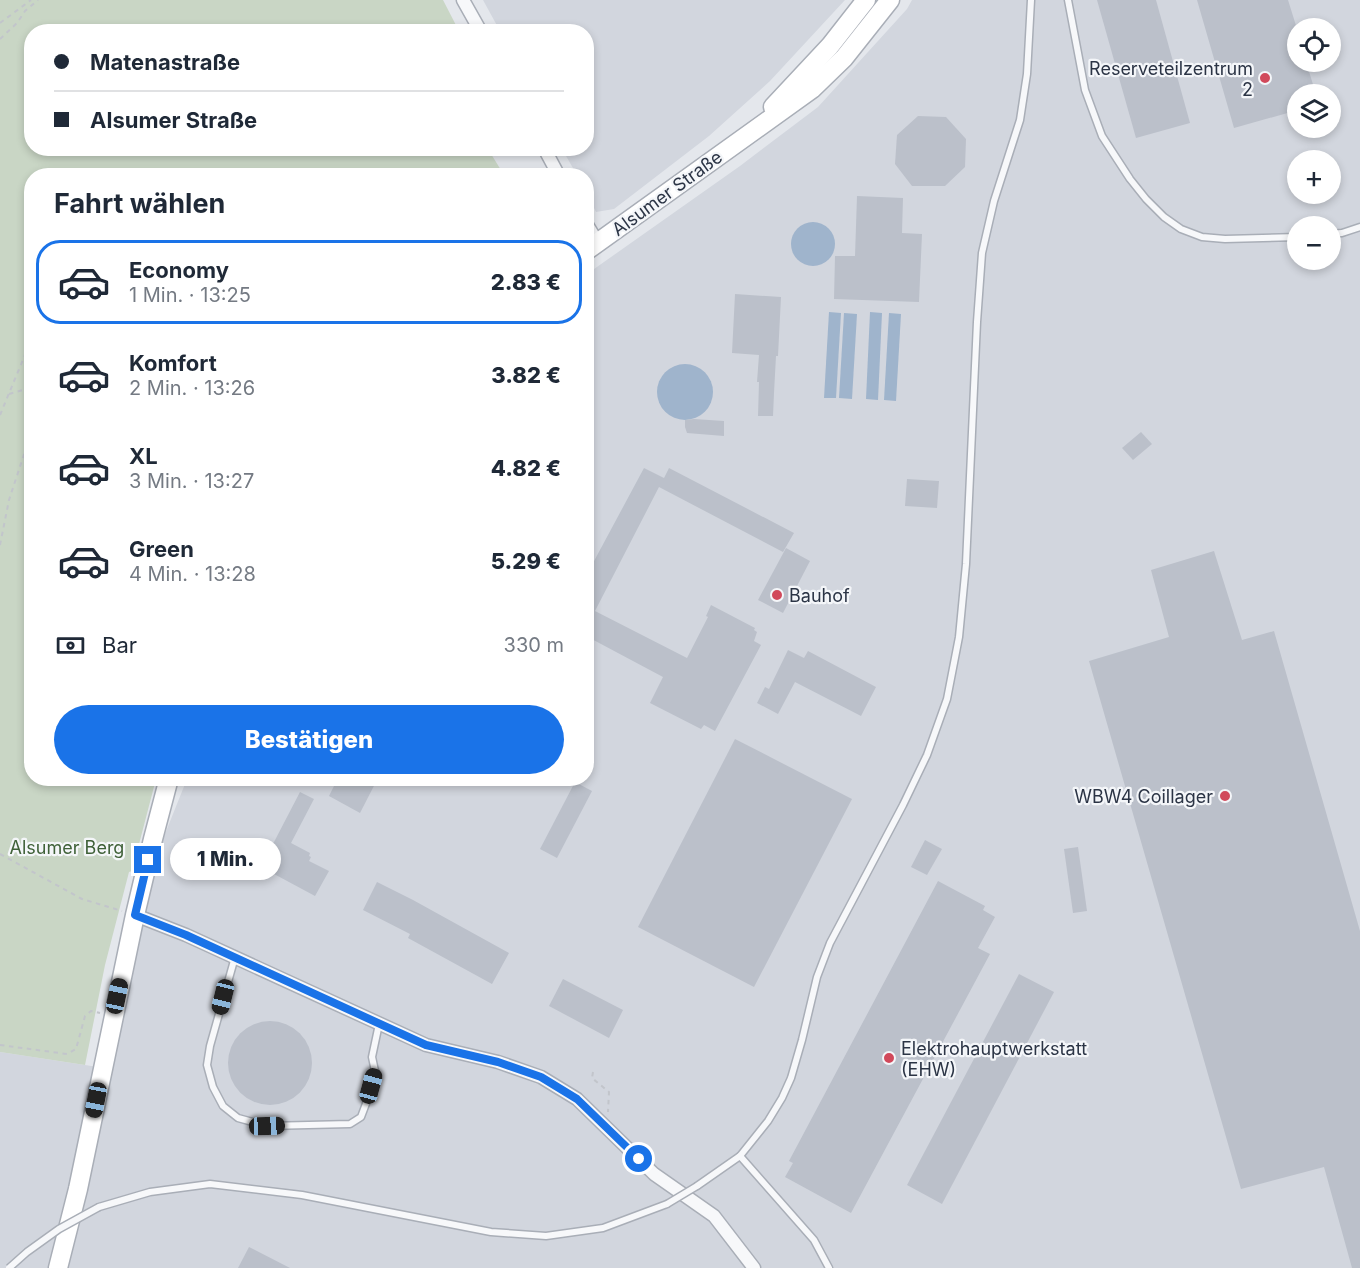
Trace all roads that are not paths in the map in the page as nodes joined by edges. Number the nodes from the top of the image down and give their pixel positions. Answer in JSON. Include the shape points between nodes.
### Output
{"nodes":[{"id":1,"x":463,"y":0,"type":"edge"},
{"id":2,"x":890,"y":0,"type":"edge"},
{"id":3,"x":1031,"y":0,"type":"edge"},
{"id":4,"x":1068,"y":0,"type":"edge"},
{"id":5,"x":860,"y":7,"type":"edge"},
{"id":6,"x":476,"y":24,"type":"edge"},
{"id":7,"x":748,"y":135,"type":"junction"},
{"id":8,"x":1360,"y":227,"type":"edge"},
{"id":9,"x":1341,"y":232,"type":"edge"},
{"id":10,"x":1287,"y":237,"type":"edge"},
{"id":11,"x":594,"y":246,"type":"edge"},
{"id":12,"x":167,"y":786,"type":"edge"},
{"id":13,"x":135,"y":915,"type":"junction"},
{"id":14,"x":235,"y":957,"type":"junction"},
{"id":15,"x":379,"y":1024,"type":"junction"},
{"id":16,"x":740,"y":1156,"type":"junction"},
{"id":17,"x":9,"y":1268,"type":"edge"},
{"id":18,"x":58,"y":1268,"type":"edge"},
{"id":19,"x":754,"y":1268,"type":"edge"},
{"id":20,"x":829,"y":1268,"type":"edge"}],
"edges":[{"from":1,"to":6,"type":"street"},
{"from":2,"to":7,"type":"street","name":"Alsumer Straße","via":[[844,58],[812,89]]},
{"from":3,"to":16,"type":"lane","via":[[1020,120],[982,253],[966,564],[959,637],[947,699],[927,755],[830,943],[782,1098]]},
{"from":4,"to":10,"type":"lane","via":[[1085,90],[1102,136],[1146,199],[1181,229],[1202,237]]},
{"from":5,"to":7,"type":"street","name":"Alsumer Straße","via":[[830,46]]},
{"from":7,"to":11,"type":"street","name":"Alsumer Straße"},
{"from":8,"to":9,"type":"lane"},
{"from":12,"to":13,"type":"street"},
{"from":13,"to":14,"type":"street"},
{"from":13,"to":18,"type":"street"},
{"from":14,"to":15,"type":"street"},
{"from":14,"to":15,"type":"lane","via":[[207,1065],[223,1106],[238,1118],[267,1126],[350,1124],[362,1117],[375,1071],[372,1057]]},
{"from":15,"to":19,"type":"street","via":[[426,1045],[541,1077],[577,1099],[654,1174],[714,1216]]},
{"from":16,"to":17,"type":"lane","bridge":true,"via":[[667,1204],[603,1228],[546,1236],[491,1232],[302,1195],[210,1184],[150,1192],[99,1208],[59,1229]]},
{"from":16,"to":20,"type":"lane","via":[[814,1240]]}]}
